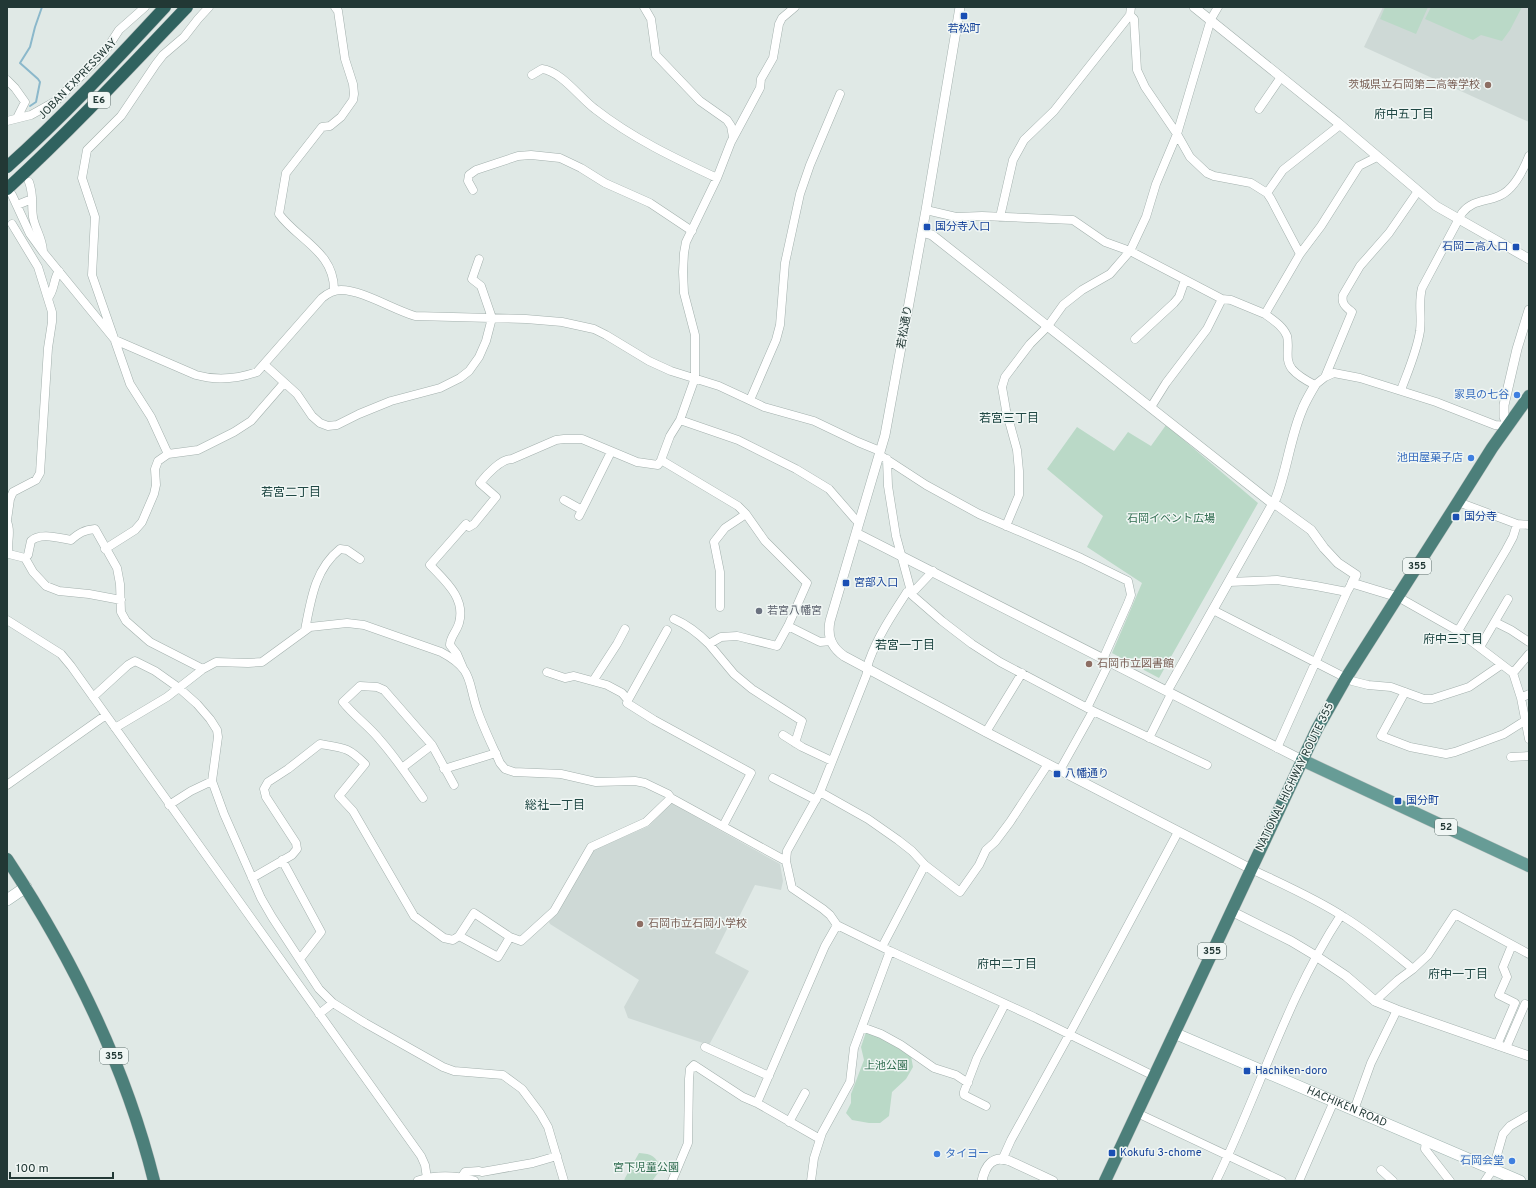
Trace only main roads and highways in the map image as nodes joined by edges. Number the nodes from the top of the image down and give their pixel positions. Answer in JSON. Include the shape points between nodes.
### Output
{"nodes":[{"id":1,"x":165,"y":7,"type":"edge"},
{"id":2,"x":187,"y":7,"type":"edge"},
{"id":3,"x":7,"y":167,"type":"edge"},
{"id":4,"x":10,"y":192,"type":"edge"},
{"id":5,"x":1529,"y":396,"type":"edge"},
{"id":6,"x":1302,"y":760,"type":"junction"},
{"id":7,"x":7,"y":860,"type":"edge"},
{"id":8,"x":1529,"y":866,"type":"edge"},
{"id":9,"x":26,"y":887,"type":"junction"},
{"id":10,"x":7,"y":900,"type":"edge"},
{"id":11,"x":1174,"y":1033,"type":"junction"},
{"id":12,"x":154,"y":1181,"type":"edge"},
{"id":13,"x":1105,"y":1181,"type":"edge"},
{"id":14,"x":1520,"y":1181,"type":"edge"}],
"edges":[{"from":1,"to":3,"type":"highway","name":"JOBAN EXPRESSWAY","number":"E6","via":[[30,147]]},
{"from":2,"to":4,"type":"highway","number":"E6"},
{"from":5,"to":6,"type":"highway","name":"NATIONAL HIGHWAY ROUTE 355","number":"355","via":[[1346,678]]},
{"from":6,"to":8,"type":"main road","number":"52"},
{"from":6,"to":11,"type":"highway","name":"NATIONAL HIGHWAY ROUTE 355","number":"355"},
{"from":7,"to":9,"type":"highway","number":"355"},
{"from":9,"to":10,"type":"main road"},
{"from":9,"to":12,"type":"highway","number":"355","via":[[56,938],[102,1027],[127,1091]]},
{"from":11,"to":13,"type":"highway","name":"NATIONAL HIGHWAY ROUTE 355","number":"355"},
{"from":11,"to":14,"type":"main road","name":"HACHIKEN ROAD"}]}
